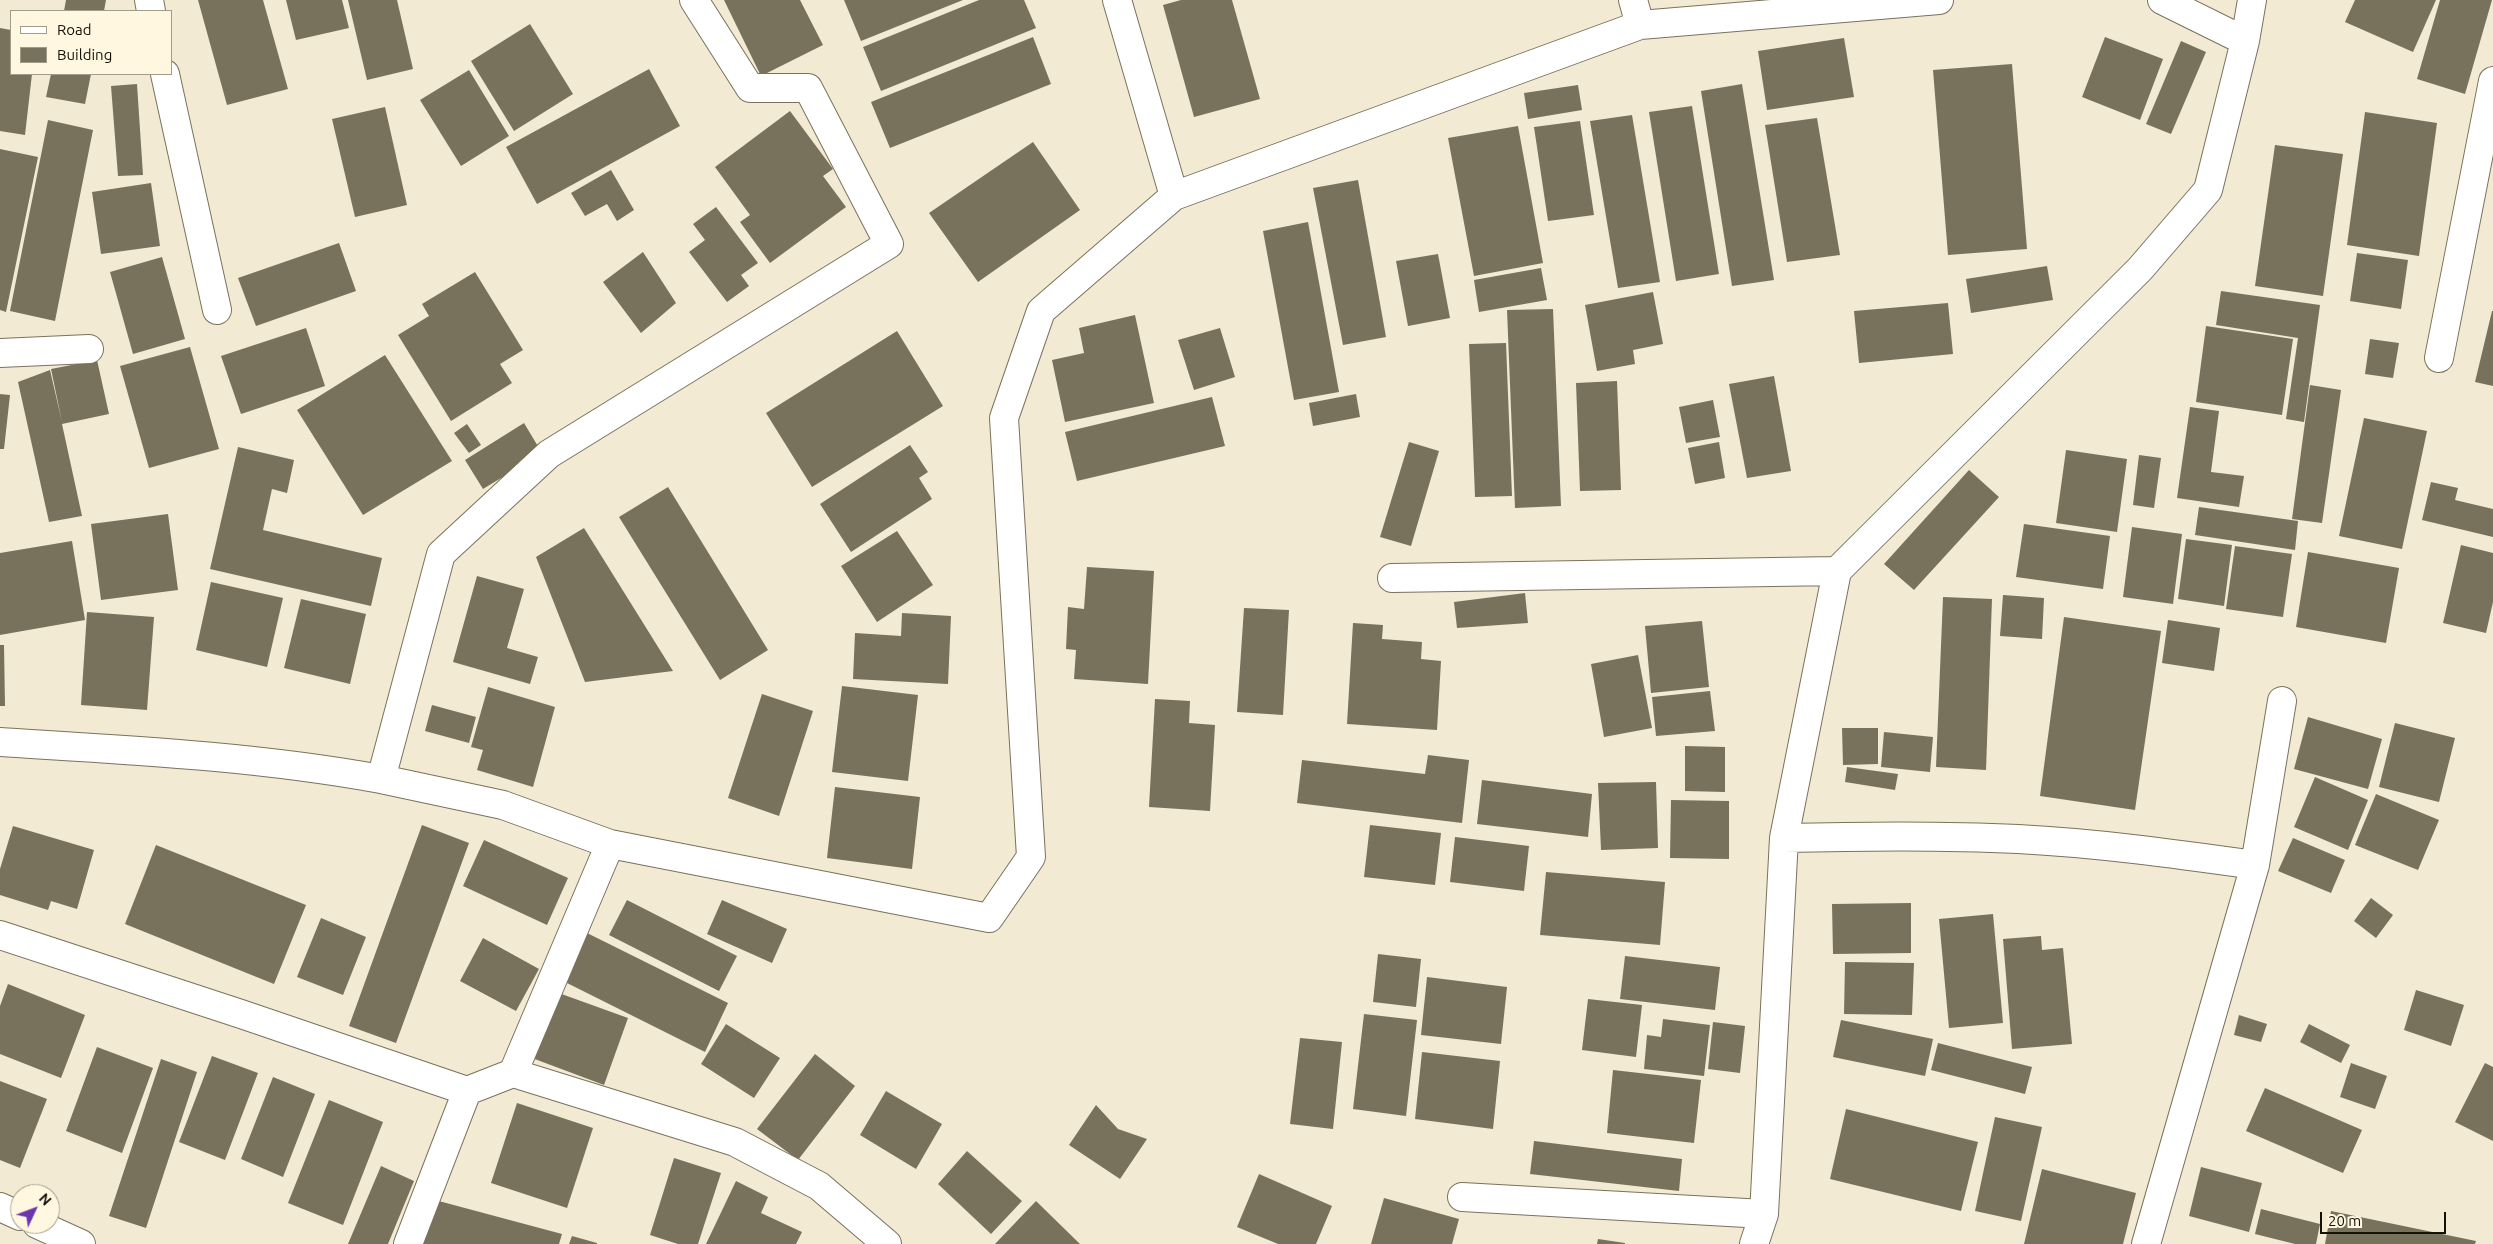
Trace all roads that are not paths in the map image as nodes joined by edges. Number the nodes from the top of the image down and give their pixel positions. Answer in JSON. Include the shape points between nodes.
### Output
{"nodes":[{"id":1,"x":694,"y":0,"type":"edge"},
{"id":2,"x":1116,"y":0,"type":"edge"},
{"id":3,"x":1939,"y":0,"type":"edge"},
{"id":4,"x":2162,"y":0,"type":"edge"},
{"id":5,"x":2252,"y":0,"type":"edge"},
{"id":6,"x":1637,"y":13,"type":"edge"},
{"id":7,"x":2245,"y":41,"type":"junction"},
{"id":8,"x":165,"y":75,"type":"edge"},
{"id":9,"x":2493,"y":81,"type":"edge"},
{"id":10,"x":1174,"y":196,"type":"junction"},
{"id":11,"x":217,"y":310,"type":"dead end"},
{"id":12,"x":89,"y":349,"type":"dead end"},
{"id":13,"x":0,"y":353,"type":"edge"},
{"id":14,"x":2439,"y":358,"type":"dead end"},
{"id":15,"x":1837,"y":571,"type":"junction"},
{"id":16,"x":1392,"y":578,"type":"dead end"},
{"id":17,"x":2282,"y":701,"type":"dead end"},
{"id":18,"x":0,"y":742,"type":"edge"},
{"id":19,"x":381,"y":779,"type":"junction"},
{"id":20,"x":1784,"y":838,"type":"junction"},
{"id":21,"x":610,"y":844,"type":"junction"},
{"id":22,"x":2255,"y":865,"type":"junction"},
{"id":23,"x":0,"y":935,"type":"edge"},
{"id":24,"x":513,"y":1073,"type":"junction"},
{"id":25,"x":467,"y":1091,"type":"junction"},
{"id":26,"x":1462,"y":1197,"type":"dead end"},
{"id":27,"x":1764,"y":1214,"type":"junction"},
{"id":28,"x":59,"y":1234,"type":"edge"},
{"id":29,"x":81,"y":1244,"type":"edge"},
{"id":30,"x":408,"y":1244,"type":"edge"},
{"id":31,"x":887,"y":1244,"type":"edge"},
{"id":32,"x":1754,"y":1244,"type":"edge"},
{"id":33,"x":2146,"y":1244,"type":"edge"}],
"edges":[{"from":1,"to":19,"type":"street","via":[[750,88],[808,88],[889,244],[549,454],[441,554]]},
{"from":2,"to":10,"type":"street"},
{"from":3,"to":6,"type":"street"},
{"from":4,"to":7,"type":"street"},
{"from":5,"to":7,"type":"street"},
{"from":6,"to":10,"type":"street"},
{"from":7,"to":15,"type":"street","via":[[2208,190],[2140,269]]},
{"from":8,"to":11,"type":"street"},
{"from":9,"to":14,"type":"street"},
{"from":10,"to":21,"type":"street","via":[[1042,311],[1004,418],[1031,857],[990,918]]},
{"from":12,"to":13,"type":"street"},
{"from":15,"to":16,"type":"street"},
{"from":15,"to":20,"type":"street"},
{"from":17,"to":22,"type":"street"},
{"from":18,"to":19,"type":"street","via":[[216,756],[310,766]]},
{"from":19,"to":21,"type":"street","via":[[503,805]]},
{"from":20,"to":22,"type":"street","via":[[2019,839],[2144,850]]},
{"from":20,"to":27,"type":"street"},
{"from":21,"to":24,"type":"street"},
{"from":22,"to":33,"type":"street"},
{"from":23,"to":25,"type":"street"},
{"from":24,"to":25,"type":"street"},
{"from":24,"to":31,"type":"street","via":[[735,1142],[819,1186]]},
{"from":25,"to":30,"type":"street"},
{"from":26,"to":27,"type":"street"},
{"from":27,"to":32,"type":"street"},
{"from":28,"to":29,"type":"street"}]}
